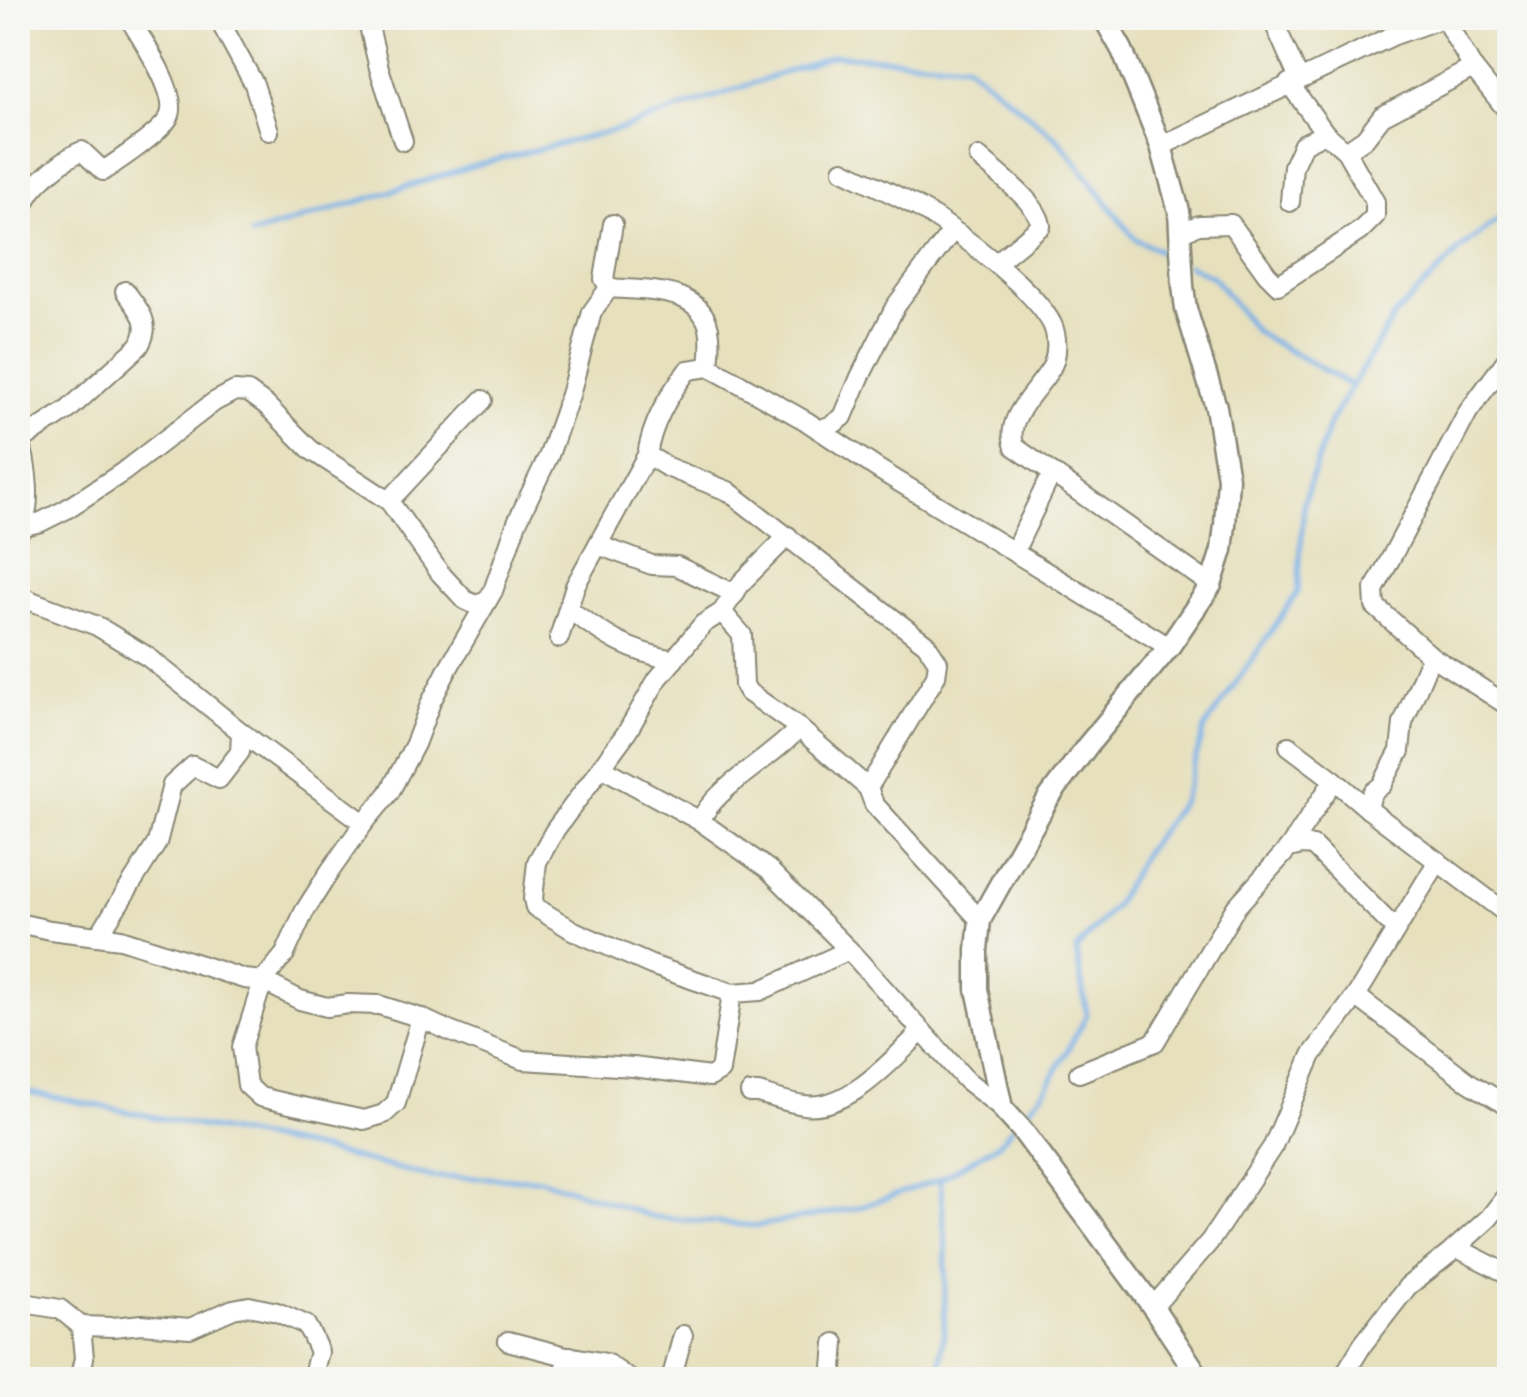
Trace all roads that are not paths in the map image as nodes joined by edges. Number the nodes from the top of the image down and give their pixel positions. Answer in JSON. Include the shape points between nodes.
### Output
{"nodes":[{"id":1,"x":132,"y":18,"type":"edge"},
{"id":2,"x":218,"y":18,"type":"edge"},
{"id":3,"x":366,"y":18,"type":"edge"},
{"id":4,"x":1104,"y":18,"type":"edge"},
{"id":5,"x":1272,"y":18,"type":"edge"},
{"id":6,"x":1443,"y":18,"type":"edge"},
{"id":7,"x":1473,"y":68,"type":"junction"},
{"id":8,"x":1294,"y":81,"type":"junction"},
{"id":9,"x":1510,"y":105,"type":"edge"},
{"id":10,"x":269,"y":131,"type":"dead end"},
{"id":11,"x":1325,"y":133,"type":"junction"},
{"id":12,"x":403,"y":141,"type":"dead end"},
{"id":13,"x":1161,"y":146,"type":"junction"},
{"id":14,"x":1346,"y":151,"type":"junction"},
{"id":15,"x":979,"y":157,"type":"dead end"},
{"id":16,"x":18,"y":165,"type":"edge"},
{"id":17,"x":844,"y":170,"type":"dead end"},
{"id":18,"x":30,"y":193,"type":"junction"},
{"id":19,"x":1290,"y":202,"type":"dead end"},
{"id":20,"x":18,"y":214,"type":"edge"},
{"id":21,"x":614,"y":224,"type":"dead end"},
{"id":22,"x":952,"y":231,"type":"junction"},
{"id":23,"x":1180,"y":232,"type":"junction"},
{"id":24,"x":996,"y":262,"type":"junction"},
{"id":25,"x":609,"y":288,"type":"junction"},
{"id":26,"x":125,"y":291,"type":"dead end"},
{"id":27,"x":1510,"y":355,"type":"edge"},
{"id":28,"x":709,"y":368,"type":"junction"},
{"id":29,"x":483,"y":400,"type":"dead end"},
{"id":30,"x":818,"y":430,"type":"junction"},
{"id":31,"x":19,"y":437,"type":"edge"},
{"id":32,"x":647,"y":455,"type":"junction"},
{"id":33,"x":1054,"y":474,"type":"junction"},
{"id":34,"x":389,"y":501,"type":"junction"},
{"id":35,"x":21,"y":531,"type":"edge"},
{"id":36,"x":788,"y":536,"type":"junction"},
{"id":37,"x":598,"y":545,"type":"junction"},
{"id":38,"x":1014,"y":552,"type":"junction"},
{"id":39,"x":1211,"y":585,"type":"junction"},
{"id":40,"x":18,"y":594,"type":"edge"},
{"id":41,"x":735,"y":594,"type":"junction"},
{"id":42,"x":488,"y":601,"type":"junction"},
{"id":43,"x":568,"y":609,"type":"junction"},
{"id":44,"x":722,"y":612,"type":"junction"},
{"id":45,"x":559,"y":638,"type":"dead end"},
{"id":46,"x":1169,"y":647,"type":"junction"},
{"id":47,"x":1431,"y":656,"type":"junction"},
{"id":48,"x":674,"y":660,"type":"junction"},
{"id":49,"x":1510,"y":707,"type":"edge"},
{"id":50,"x":799,"y":728,"type":"junction"},
{"id":51,"x":242,"y":732,"type":"junction"},
{"id":52,"x":1288,"y":746,"type":"dead end"},
{"id":53,"x":601,"y":767,"type":"junction"},
{"id":54,"x":1334,"y":780,"type":"junction"},
{"id":55,"x":868,"y":788,"type":"junction"},
{"id":56,"x":1368,"y":810,"type":"junction"},
{"id":57,"x":700,"y":821,"type":"junction"},
{"id":58,"x":364,"y":822,"type":"junction"},
{"id":59,"x":1289,"y":848,"type":"junction"},
{"id":60,"x":1438,"y":861,"type":"junction"},
{"id":61,"x":1510,"y":916,"type":"edge"},
{"id":62,"x":980,"y":920,"type":"junction"},
{"id":63,"x":18,"y":923,"type":"edge"},
{"id":64,"x":1396,"y":929,"type":"junction"},
{"id":65,"x":99,"y":934,"type":"junction"},
{"id":66,"x":849,"y":950,"type":"junction"},
{"id":67,"x":262,"y":981,"type":"junction"},
{"id":68,"x":732,"y":993,"type":"junction"},
{"id":69,"x":1356,"y":996,"type":"junction"},
{"id":70,"x":421,"y":1018,"type":"junction"},
{"id":71,"x":922,"y":1031,"type":"junction"},
{"id":72,"x":1078,"y":1073,"type":"dead end"},
{"id":73,"x":750,"y":1093,"type":"dead end"},
{"id":74,"x":1510,"y":1107,"type":"edge"},
{"id":75,"x":1002,"y":1108,"type":"junction"},
{"id":76,"x":1510,"y":1191,"type":"edge"},
{"id":77,"x":1456,"y":1248,"type":"junction"},
{"id":78,"x":1510,"y":1275,"type":"edge"},
{"id":79,"x":18,"y":1302,"type":"edge"},
{"id":80,"x":1153,"y":1307,"type":"junction"},
{"id":81,"x":81,"y":1326,"type":"junction"},
{"id":82,"x":683,"y":1334,"type":"dead end"},
{"id":83,"x":508,"y":1340,"type":"dead end"},
{"id":84,"x":835,"y":1343,"type":"dead end"},
{"id":85,"x":570,"y":1356,"type":"junction"},
{"id":86,"x":79,"y":1380,"type":"edge"},
{"id":87,"x":314,"y":1380,"type":"edge"},
{"id":88,"x":562,"y":1380,"type":"edge"},
{"id":89,"x":631,"y":1380,"type":"edge"},
{"id":90,"x":670,"y":1380,"type":"edge"},
{"id":91,"x":832,"y":1380,"type":"edge"},
{"id":92,"x":1200,"y":1380,"type":"edge"},
{"id":93,"x":1340,"y":1380,"type":"edge"}],
"edges":[{"from":1,"to":18,"type":"street","via":[[172,94],[172,113],[104,171],[82,151]]},
{"from":2,"to":10,"type":"street","via":[[254,84]]},
{"from":3,"to":12,"type":"street"},
{"from":4,"to":13,"type":"street"},
{"from":5,"to":8,"type":"street"},
{"from":6,"to":7,"type":"street"},
{"from":6,"to":8,"type":"street"},
{"from":7,"to":9,"type":"street"},
{"from":7,"to":14,"type":"street","via":[[1382,116]]},
{"from":8,"to":11,"type":"street"},
{"from":8,"to":13,"type":"street"},
{"from":11,"to":14,"type":"street"},
{"from":11,"to":19,"type":"street","via":[[1302,144]]},
{"from":13,"to":23,"type":"street"},
{"from":14,"to":23,"type":"street","via":[[1375,202],[1375,216],[1278,284],[1230,224]]},
{"from":15,"to":24,"type":"street","via":[[1041,218],[1042,226]]},
{"from":16,"to":18,"type":"street"},
{"from":17,"to":22,"type":"street"},
{"from":18,"to":20,"type":"street"},
{"from":21,"to":25,"type":"street","via":[[604,279]]},
{"from":22,"to":24,"type":"street"},
{"from":22,"to":30,"type":"street","via":[[895,306],[842,417]]},
{"from":23,"to":39,"type":"street","via":[[1186,309],[1216,407],[1228,478],[1222,550]]},
{"from":24,"to":33,"type":"street","via":[[1054,328],[1053,365],[1015,418],[1010,436],[1015,448]]},
{"from":25,"to":28,"type":"street","via":[[657,290],[691,302],[707,320]]},
{"from":25,"to":42,"type":"street","via":[[592,312],[549,455]]},
{"from":26,"to":31,"type":"street","via":[[144,316],[139,346],[68,410]]},
{"from":27,"to":47,"type":"street","via":[[1468,412],[1374,590],[1375,606]]},
{"from":28,"to":30,"type":"street"},
{"from":28,"to":32,"type":"street","via":[[688,370],[677,384]]},
{"from":29,"to":34,"type":"street"},
{"from":30,"to":38,"type":"street"},
{"from":31,"to":35,"type":"street","via":[[28,482]]},
{"from":32,"to":36,"type":"street","via":[[728,490]]},
{"from":32,"to":37,"type":"street"},
{"from":33,"to":38,"type":"street"},
{"from":33,"to":39,"type":"street"},
{"from":34,"to":35,"type":"street","via":[[311,450],[248,392],[235,391],[65,510]]},
{"from":34,"to":42,"type":"street","via":[[465,600]]},
{"from":36,"to":41,"type":"street"},
{"from":36,"to":55,"type":"street","via":[[926,644],[938,662],[936,676]]},
{"from":37,"to":41,"type":"street","via":[[652,565],[677,566]]},
{"from":37,"to":43,"type":"street"},
{"from":38,"to":46,"type":"street"},
{"from":39,"to":46,"type":"street"},
{"from":40,"to":51,"type":"street","via":[[98,626]]},
{"from":41,"to":44,"type":"street"},
{"from":42,"to":58,"type":"street","via":[[389,793]]},
{"from":43,"to":45,"type":"street"},
{"from":43,"to":48,"type":"street","via":[[608,638]]},
{"from":44,"to":48,"type":"street","via":[[702,624]]},
{"from":44,"to":50,"type":"street","via":[[742,636],[748,692]]},
{"from":46,"to":62,"type":"street","via":[[1048,799]]},
{"from":47,"to":49,"type":"street"},
{"from":47,"to":56,"type":"street","via":[[1403,723],[1400,751]]},
{"from":48,"to":53,"type":"street"},
{"from":50,"to":55,"type":"street"},
{"from":50,"to":57,"type":"street"},
{"from":51,"to":58,"type":"street"},
{"from":51,"to":65,"type":"street","via":[[240,752],[219,779],[193,766],[172,785],[157,844]]},
{"from":52,"to":54,"type":"street"},
{"from":53,"to":57,"type":"street"},
{"from":53,"to":68,"type":"street","via":[[537,862],[535,907],[652,966]]},
{"from":54,"to":56,"type":"street"},
{"from":54,"to":59,"type":"street"},
{"from":55,"to":62,"type":"street","via":[[874,804]]},
{"from":56,"to":60,"type":"street"},
{"from":57,"to":66,"type":"street","via":[[768,869]]},
{"from":58,"to":67,"type":"street"},
{"from":59,"to":64,"type":"street","via":[[1313,846]]},
{"from":59,"to":72,"type":"street","via":[[1236,906],[1155,1042]]},
{"from":60,"to":61,"type":"street"},
{"from":60,"to":64,"type":"street"},
{"from":62,"to":75,"type":"street","via":[[976,989]]},
{"from":63,"to":65,"type":"street"},
{"from":64,"to":69,"type":"street"},
{"from":65,"to":67,"type":"street"},
{"from":66,"to":68,"type":"street","via":[[760,991]]},
{"from":66,"to":71,"type":"street"},
{"from":67,"to":70,"type":"street","via":[[328,1007],[380,1005]]},
{"from":67,"to":70,"type":"street","via":[[242,1047],[247,1085],[260,1097],[294,1105],[364,1120],[384,1114],[396,1103]]},
{"from":68,"to":70,"type":"street","via":[[720,1070],[710,1078],[523,1060]]},
{"from":69,"to":74,"type":"street"},
{"from":69,"to":80,"type":"street","via":[[1312,1055],[1273,1146],[1210,1241]]},
{"from":71,"to":73,"type":"street","via":[[861,1088],[833,1102],[808,1106]]},
{"from":71,"to":75,"type":"street"},
{"from":75,"to":80,"type":"street"},
{"from":76,"to":77,"type":"street"},
{"from":77,"to":78,"type":"street"},
{"from":77,"to":93,"type":"street","via":[[1408,1286]]},
{"from":79,"to":81,"type":"street","via":[[60,1309]]},
{"from":80,"to":92,"type":"street"},
{"from":81,"to":86,"type":"street"},
{"from":81,"to":87,"type":"street","via":[[190,1328],[233,1309],[277,1312],[306,1325],[312,1336],[318,1352]]},
{"from":82,"to":90,"type":"street"},
{"from":83,"to":85,"type":"street"},
{"from":84,"to":91,"type":"street"},
{"from":85,"to":88,"type":"street"},
{"from":85,"to":89,"type":"street","via":[[606,1362]]}]}
